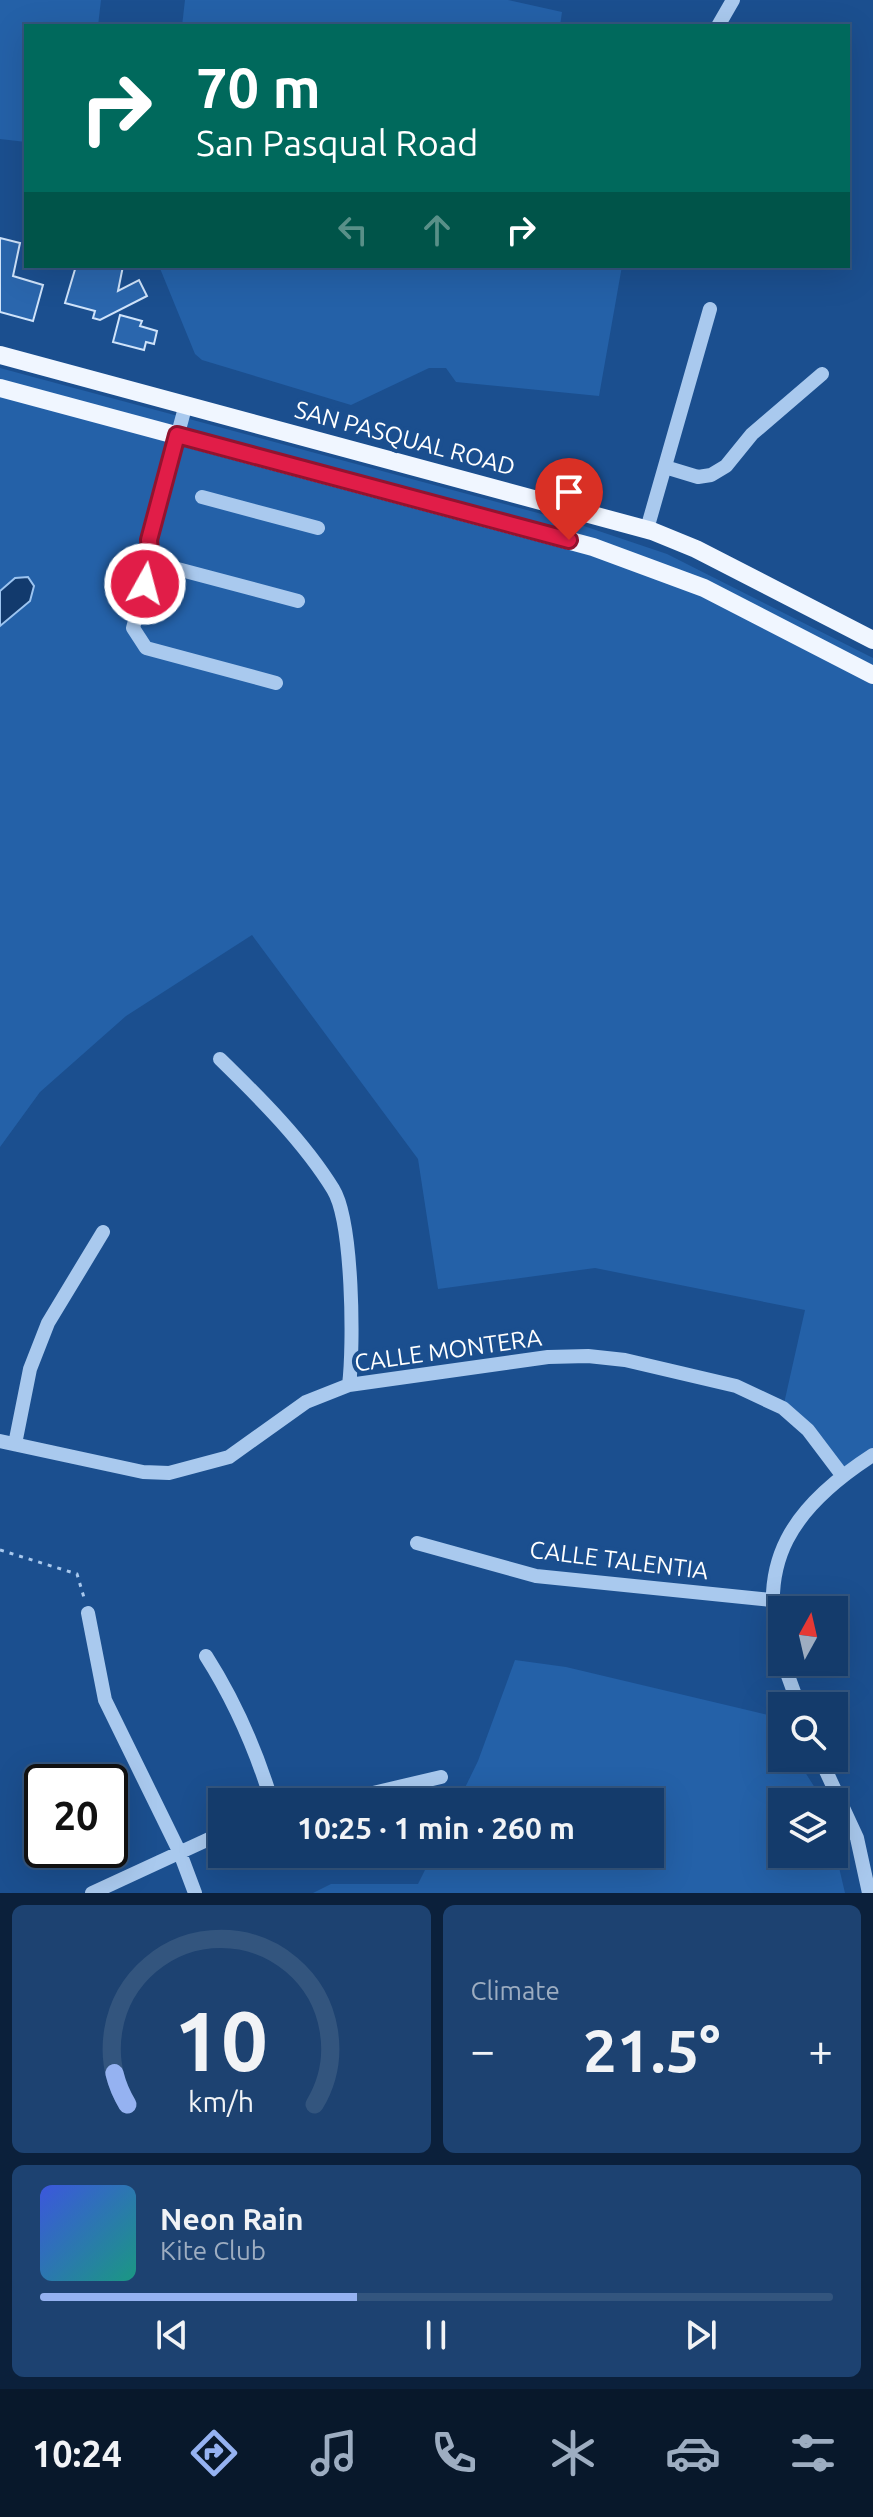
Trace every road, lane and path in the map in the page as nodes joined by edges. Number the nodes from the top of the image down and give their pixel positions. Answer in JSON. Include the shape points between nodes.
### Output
{"nodes":[{"id":1,"x":733,"y":0,"type":"edge"},
{"id":2,"x":719,"y":24,"type":"edge"},
{"id":3,"x":710,"y":309,"type":"dead end"},
{"id":4,"x":0,"y":355,"type":"edge"},
{"id":5,"x":822,"y":374,"type":"dead end"},
{"id":6,"x":0,"y":388,"type":"edge"},
{"id":7,"x":186,"y":404,"type":"junction"},
{"id":8,"x":177,"y":435,"type":"junction"},
{"id":9,"x":665,"y":467,"type":"junction"},
{"id":10,"x":202,"y":497,"type":"dead end"},
{"id":11,"x":318,"y":528,"type":"dead end"},
{"id":12,"x":647,"y":529,"type":"junction"},
{"id":13,"x":151,"y":562,"type":"junction"},
{"id":14,"x":298,"y":601,"type":"dead end"},
{"id":15,"x":873,"y":640,"type":"edge"},
{"id":16,"x":873,"y":675,"type":"edge"},
{"id":17,"x":276,"y":683,"type":"dead end"},
{"id":18,"x":220,"y":1059,"type":"dead end"},
{"id":19,"x":103,"y":1232,"type":"dead end"},
{"id":20,"x":349,"y":1385,"type":"junction"},
{"id":21,"x":8,"y":1443,"type":"edge"},
{"id":22,"x":873,"y":1455,"type":"edge"},
{"id":23,"x":842,"y":1475,"type":"junction"},
{"id":24,"x":417,"y":1543,"type":"dead end"},
{"id":25,"x":0,"y":1550,"type":"edge"},
{"id":26,"x":772,"y":1596,"type":"edge"},
{"id":27,"x":768,"y":1600,"type":"edge"},
{"id":28,"x":88,"y":1613,"type":"joint"},
{"id":29,"x":206,"y":1656,"type":"dead end"},
{"id":30,"x":826,"y":1772,"type":"edge"},
{"id":31,"x":441,"y":1777,"type":"dead end"},
{"id":32,"x":268,"y":1788,"type":"edge"},
{"id":33,"x":394,"y":1788,"type":"edge"},
{"id":34,"x":208,"y":1840,"type":"edge"},
{"id":35,"x":180,"y":1853,"type":"junction"},
{"id":36,"x":92,"y":1893,"type":"edge"},
{"id":37,"x":195,"y":1893,"type":"edge"},
{"id":38,"x":869,"y":1893,"type":"edge"}],
"edges":[{"from":1,"to":2,"type":"street"},
{"from":3,"to":9,"type":"street"},
{"from":4,"to":7,"type":"main road","name":"SAN PASQUAL ROAD"},
{"from":5,"to":9,"type":"street","via":[[711,475],[698,477]]},
{"from":6,"to":8,"type":"main road"},
{"from":7,"to":8,"type":"street"},
{"from":7,"to":12,"type":"main road","name":"SAN PASQUAL ROAD"},
{"from":8,"to":13,"type":"street","via":[[149,540]]},
{"from":8,"to":16,"type":"main road","via":[[545,533],[657,569]]},
{"from":9,"to":12,"type":"street"},
{"from":10,"to":11,"type":"street"},
{"from":12,"to":15,"type":"main road","name":"SAN PASQUAL ROAD"},
{"from":13,"to":14,"type":"street"},
{"from":13,"to":17,"type":"street","via":[[133,628],[146,648]]},
{"from":18,"to":20,"type":"street","via":[[260,1098],[335,1192],[347,1246]]},
{"from":19,"to":21,"type":"street","via":[[48,1323]]},
{"from":20,"to":21,"type":"street","name":"CALLE MONTERA","via":[[306,1402],[229,1457],[169,1473]]},
{"from":20,"to":23,"type":"street","name":"CALLE MONTERA","via":[[548,1357],[625,1360],[736,1386],[783,1408],[808,1430]]},
{"from":22,"to":23,"type":"street"},
{"from":23,"to":26,"type":"street","via":[[813,1501],[786,1537]]},
{"from":24,"to":27,"type":"street","name":"CALLE TALENTIA","via":[[536,1576]]},
{"from":25,"to":28,"type":"path","via":[[77,1574]]},
{"from":28,"to":35,"type":"street","via":[[105,1700]]},
{"from":29,"to":32,"type":"street","via":[[230,1692]]},
{"from":30,"to":38,"type":"street","via":[[857,1838]]},
{"from":31,"to":33,"type":"street"},
{"from":34,"to":35,"type":"street"},
{"from":35,"to":36,"type":"street"},
{"from":35,"to":37,"type":"street"}]}
